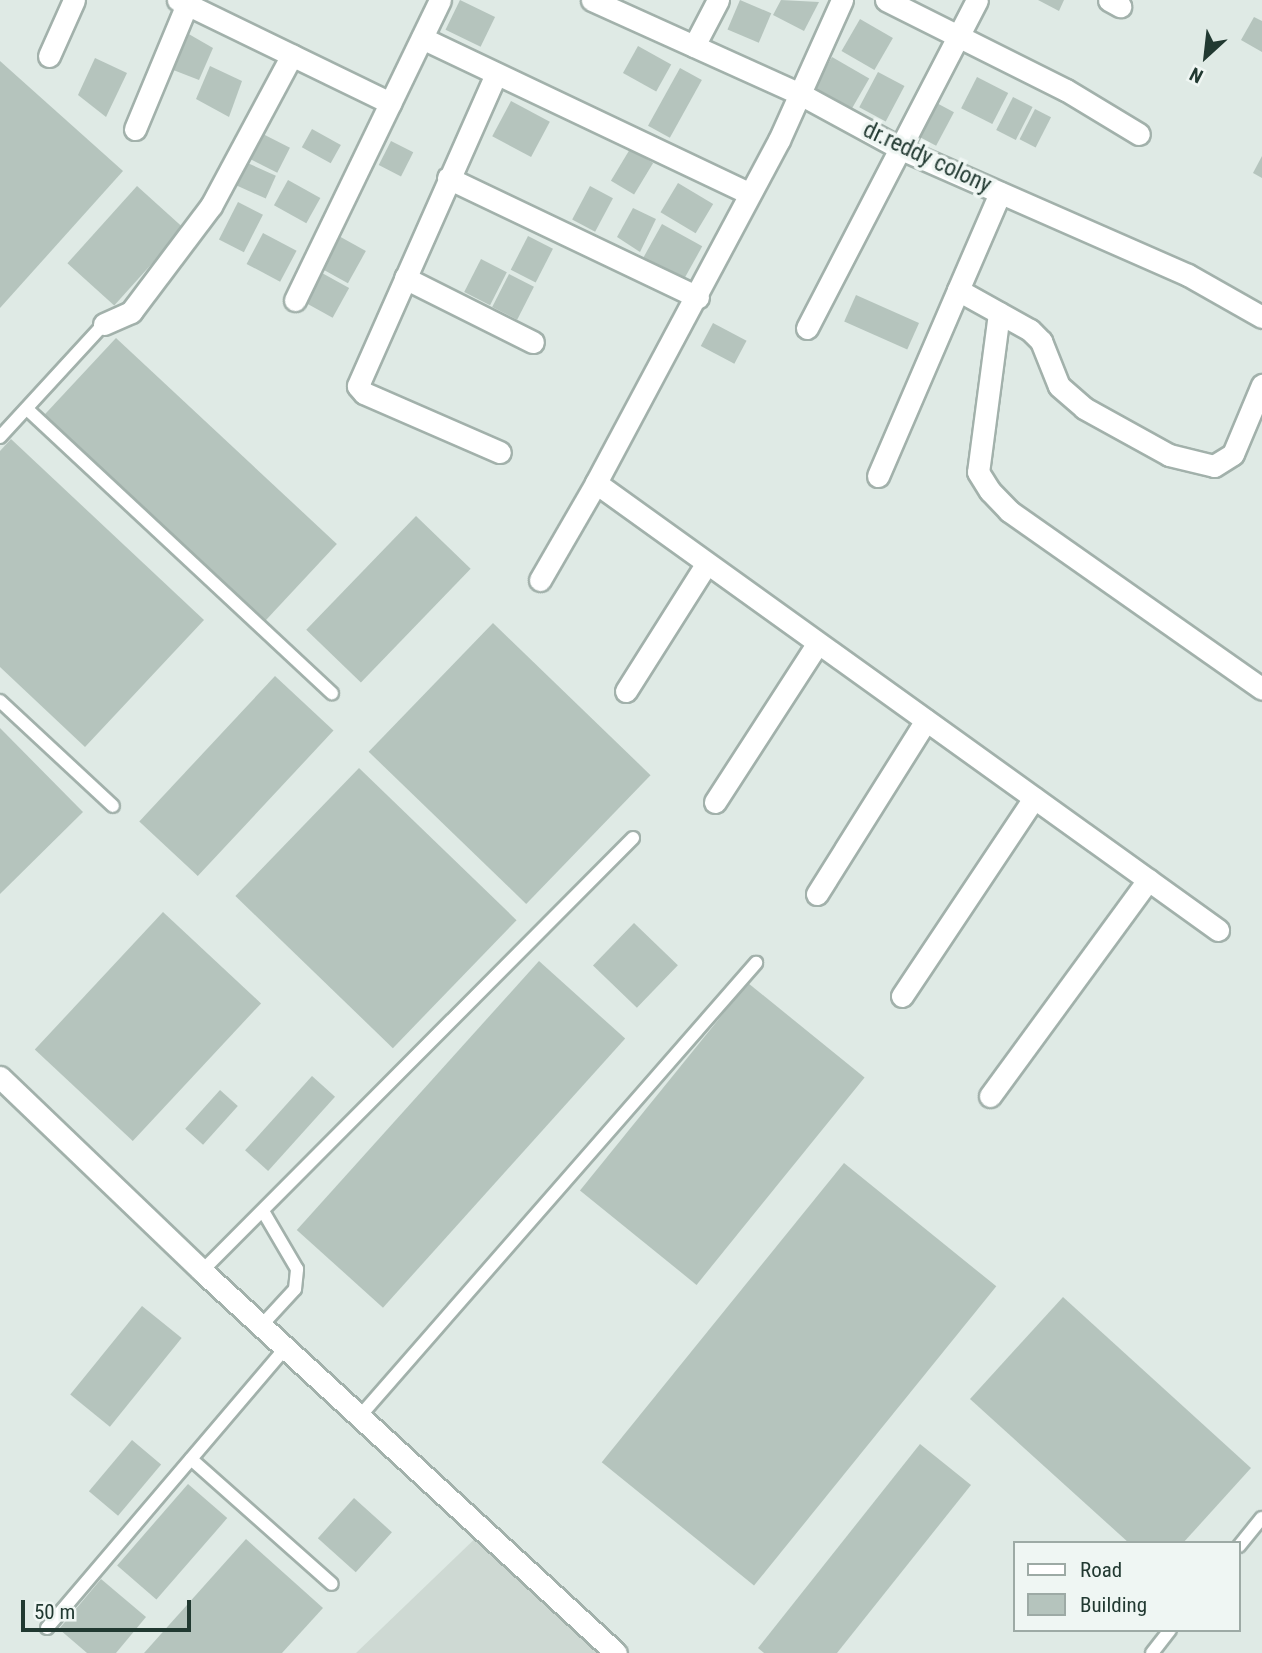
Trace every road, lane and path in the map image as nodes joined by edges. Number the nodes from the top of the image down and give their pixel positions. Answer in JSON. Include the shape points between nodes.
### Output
{"nodes":[{"id":1,"x":74,"y":0,"type":"edge"},
{"id":2,"x":440,"y":0,"type":"edge"},
{"id":3,"x":592,"y":0,"type":"edge"},
{"id":4,"x":718,"y":0,"type":"edge"},
{"id":5,"x":842,"y":0,"type":"edge"},
{"id":6,"x":886,"y":0,"type":"edge"},
{"id":7,"x":977,"y":0,"type":"edge"},
{"id":8,"x":182,"y":2,"type":"edge"},
{"id":9,"x":422,"y":37,"type":"junction"},
{"id":10,"x":958,"y":39,"type":"junction"},
{"id":11,"x":694,"y":46,"type":"junction"},
{"id":12,"x":292,"y":55,"type":"junction"},
{"id":13,"x":49,"y":56,"type":"dead end"},
{"id":14,"x":496,"y":74,"type":"junction"},
{"id":15,"x":802,"y":95,"type":"junction"},
{"id":16,"x":390,"y":103,"type":"junction"},
{"id":17,"x":135,"y":129,"type":"dead end"},
{"id":18,"x":1139,"y":134,"type":"dead end"},
{"id":19,"x":901,"y":149,"type":"junction"},
{"id":20,"x":448,"y":178,"type":"junction"},
{"id":21,"x":1000,"y":193,"type":"junction"},
{"id":22,"x":750,"y":194,"type":"junction"},
{"id":23,"x":405,"y":278,"type":"junction"},
{"id":24,"x":958,"y":290,"type":"junction"},
{"id":25,"x":698,"y":297,"type":"junction"},
{"id":26,"x":295,"y":300,"type":"dead end"},
{"id":27,"x":999,"y":313,"type":"junction"},
{"id":28,"x":1262,"y":317,"type":"edge"},
{"id":29,"x":104,"y":324,"type":"joint"},
{"id":30,"x":807,"y":328,"type":"dead end"},
{"id":31,"x":533,"y":342,"type":"dead end"},
{"id":32,"x":1262,"y":385,"type":"edge"},
{"id":33,"x":27,"y":409,"type":"junction"},
{"id":34,"x":0,"y":437,"type":"edge"},
{"id":35,"x":500,"y":452,"type":"dead end"},
{"id":36,"x":878,"y":476,"type":"dead end"},
{"id":37,"x":596,"y":483,"type":"junction"},
{"id":38,"x":707,"y":563,"type":"junction"},
{"id":39,"x":540,"y":580,"type":"dead end"},
{"id":40,"x":818,"y":643,"type":"junction"},
{"id":41,"x":1262,"y":689,"type":"edge"},
{"id":42,"x":626,"y":691,"type":"dead end"},
{"id":43,"x":332,"y":693,"type":"dead end"},
{"id":44,"x":0,"y":701,"type":"edge"},
{"id":45,"x":926,"y":720,"type":"junction"},
{"id":46,"x":1034,"y":798,"type":"junction"},
{"id":47,"x":715,"y":802,"type":"dead end"},
{"id":48,"x":113,"y":806,"type":"dead end"},
{"id":49,"x":633,"y":838,"type":"dead end"},
{"id":50,"x":1148,"y":880,"type":"junction"},
{"id":51,"x":817,"y":894,"type":"dead end"},
{"id":52,"x":1218,"y":930,"type":"dead end"},
{"id":53,"x":755,"y":963,"type":"dead end"},
{"id":54,"x":902,"y":996,"type":"dead end"},
{"id":55,"x":0,"y":1077,"type":"edge"},
{"id":56,"x":990,"y":1096,"type":"dead end"},
{"id":57,"x":263,"y":1211,"type":"junction"},
{"id":58,"x":202,"y":1272,"type":"junction"},
{"id":59,"x":261,"y":1326,"type":"junction"},
{"id":60,"x":285,"y":1348,"type":"junction"},
{"id":61,"x":360,"y":1416,"type":"junction"},
{"id":62,"x":191,"y":1459,"type":"junction"},
{"id":63,"x":1262,"y":1518,"type":"edge"},
{"id":64,"x":1241,"y":1544,"type":"edge"},
{"id":65,"x":332,"y":1584,"type":"dead end"},
{"id":66,"x":47,"y":1629,"type":"dead end"},
{"id":67,"x":1168,"y":1632,"type":"edge"},
{"id":68,"x":616,"y":1653,"type":"edge"},
{"id":69,"x":1152,"y":1653,"type":"edge"}],
"edges":[{"from":1,"to":13,"type":"street"},
{"from":2,"to":9,"type":"street"},
{"from":3,"to":11,"type":"street","name":"dr.reddy colony"},
{"from":4,"to":11,"type":"street"},
{"from":5,"to":15,"type":"street"},
{"from":6,"to":10,"type":"street"},
{"from":7,"to":10,"type":"street"},
{"from":8,"to":12,"type":"street"},
{"from":8,"to":17,"type":"street"},
{"from":9,"to":14,"type":"street"},
{"from":9,"to":16,"type":"street"},
{"from":10,"to":18,"type":"street","via":[[1066,90]]},
{"from":10,"to":19,"type":"street"},
{"from":11,"to":15,"type":"street","name":"dr.reddy colony"},
{"from":12,"to":16,"type":"street"},
{"from":12,"to":29,"type":"street","via":[[211,206],[131,312]]},
{"from":14,"to":20,"type":"street"},
{"from":14,"to":22,"type":"street"},
{"from":15,"to":19,"type":"street","name":"dr.reddy colony"},
{"from":15,"to":22,"type":"street"},
{"from":16,"to":26,"type":"street"},
{"from":19,"to":21,"type":"street","name":"dr.reddy colony"},
{"from":19,"to":30,"type":"street"},
{"from":20,"to":23,"type":"street"},
{"from":20,"to":25,"type":"street"},
{"from":21,"to":24,"type":"street"},
{"from":21,"to":28,"type":"street","name":"dr.reddy colony","via":[[1188,275]]},
{"from":22,"to":25,"type":"street"},
{"from":23,"to":31,"type":"street"},
{"from":23,"to":35,"type":"street","via":[[358,386],[364,393]]},
{"from":24,"to":27,"type":"street"},
{"from":24,"to":36,"type":"street"},
{"from":25,"to":37,"type":"street"},
{"from":27,"to":32,"type":"street","via":[[1041,341],[1059,386],[1084,408],[1188,462],[1214,466],[1233,454]]},
{"from":27,"to":41,"type":"street","via":[[978,472],[990,491],[1009,511]]},
{"from":29,"to":33,"type":"lane"},
{"from":33,"to":34,"type":"lane"},
{"from":33,"to":43,"type":"lane"},
{"from":37,"to":38,"type":"street"},
{"from":37,"to":39,"type":"street"},
{"from":38,"to":40,"type":"street"},
{"from":38,"to":42,"type":"street"},
{"from":40,"to":45,"type":"street"},
{"from":40,"to":47,"type":"street"},
{"from":44,"to":48,"type":"lane"},
{"from":45,"to":46,"type":"street"},
{"from":45,"to":51,"type":"street"},
{"from":46,"to":50,"type":"street"},
{"from":46,"to":54,"type":"street"},
{"from":49,"to":57,"type":"lane"},
{"from":50,"to":52,"type":"street"},
{"from":50,"to":56,"type":"street"},
{"from":53,"to":61,"type":"lane"},
{"from":55,"to":58,"type":"street"},
{"from":57,"to":58,"type":"lane"},
{"from":57,"to":59,"type":"lane","via":[[297,1269],[295,1289]]},
{"from":58,"to":59,"type":"street"},
{"from":59,"to":60,"type":"street"},
{"from":60,"to":61,"type":"street"},
{"from":60,"to":62,"type":"lane"},
{"from":61,"to":68,"type":"street"},
{"from":62,"to":65,"type":"lane"},
{"from":62,"to":66,"type":"lane"},
{"from":63,"to":64,"type":"lane"},
{"from":67,"to":69,"type":"lane"}]}
